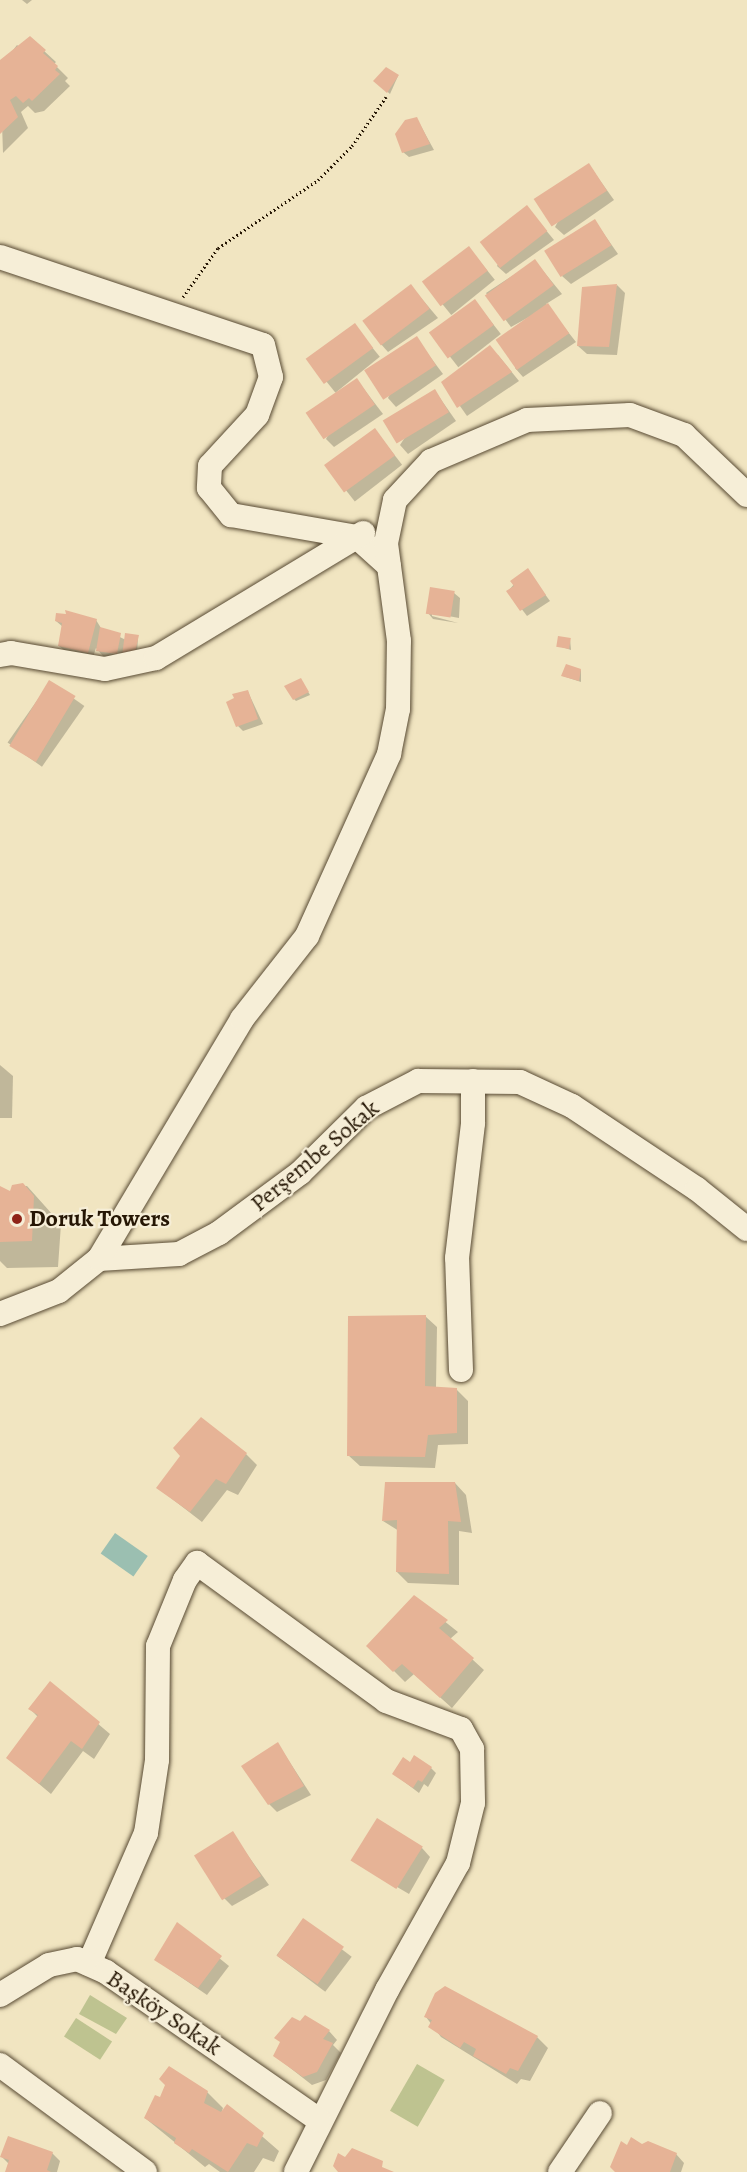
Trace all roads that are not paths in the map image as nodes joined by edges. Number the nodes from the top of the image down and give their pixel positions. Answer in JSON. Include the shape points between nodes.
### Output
{"nodes":[{"id":1,"x":0,"y":257,"type":"edge"},
{"id":2,"x":747,"y":495,"type":"edge"},
{"id":3,"x":392,"y":519,"type":"junction"},
{"id":4,"x":357,"y":537,"type":"junction"},
{"id":5,"x":389,"y":566,"type":"junction"},
{"id":6,"x":0,"y":655,"type":"edge"},
{"id":7,"x":473,"y":1081,"type":"junction"},
{"id":8,"x":747,"y":1229,"type":"edge"},
{"id":9,"x":99,"y":1259,"type":"junction"},
{"id":10,"x":0,"y":1314,"type":"edge"},
{"id":11,"x":461,"y":1371,"type":"dead end"},
{"id":12,"x":89,"y":1964,"type":"junction"},
{"id":13,"x":0,"y":1995,"type":"edge"},
{"id":14,"x":0,"y":2065,"type":"edge"},
{"id":15,"x":600,"y":2113,"type":"dead end"},
{"id":16,"x":319,"y":2120,"type":"junction"},
{"id":17,"x":146,"y":2172,"type":"edge"},
{"id":18,"x":296,"y":2172,"type":"edge"},
{"id":19,"x":560,"y":2172,"type":"edge"}],
"edges":[{"from":1,"to":4,"type":"street","via":[[264,345],[271,377],[258,415],[210,466],[209,488],[231,515]]},
{"from":2,"to":3,"type":"street","via":[[684,435],[630,415],[527,420],[431,461],[395,500]]},
{"from":3,"to":4,"type":"street"},
{"from":3,"to":5,"type":"street","via":[[386,543]]},
{"from":4,"to":5,"type":"street"},
{"from":4,"to":6,"type":"street","via":[[156,658],[105,669],[11,653]]},
{"from":5,"to":9,"type":"street","via":[[399,641],[398,709],[389,754],[307,936],[242,1019]]},
{"from":7,"to":8,"type":"street","name":"Perşembe Sokak","via":[[520,1082],[572,1106],[698,1189]]},
{"from":7,"to":9,"type":"street","name":"Perşembe Sokak","via":[[418,1081],[366,1108],[300,1173],[219,1233],[178,1254]]},
{"from":7,"to":11,"type":"street","via":[[473,1123],[457,1258]]},
{"from":9,"to":10,"type":"street","via":[[59,1291]]},
{"from":12,"to":13,"type":"street","name":"Başköy Sokak","via":[[77,1959],[49,1965]]},
{"from":12,"to":16,"type":"street","name":"Başköy Sokak"},
{"from":12,"to":16,"type":"street","via":[[146,1833],[157,1760],[158,1646],[185,1580],[197,1563],[386,1701],[460,1729],[472,1749],[473,1803],[458,1863]]},
{"from":14,"to":17,"type":"street"},
{"from":15,"to":19,"type":"street"},
{"from":16,"to":18,"type":"street"}]}
